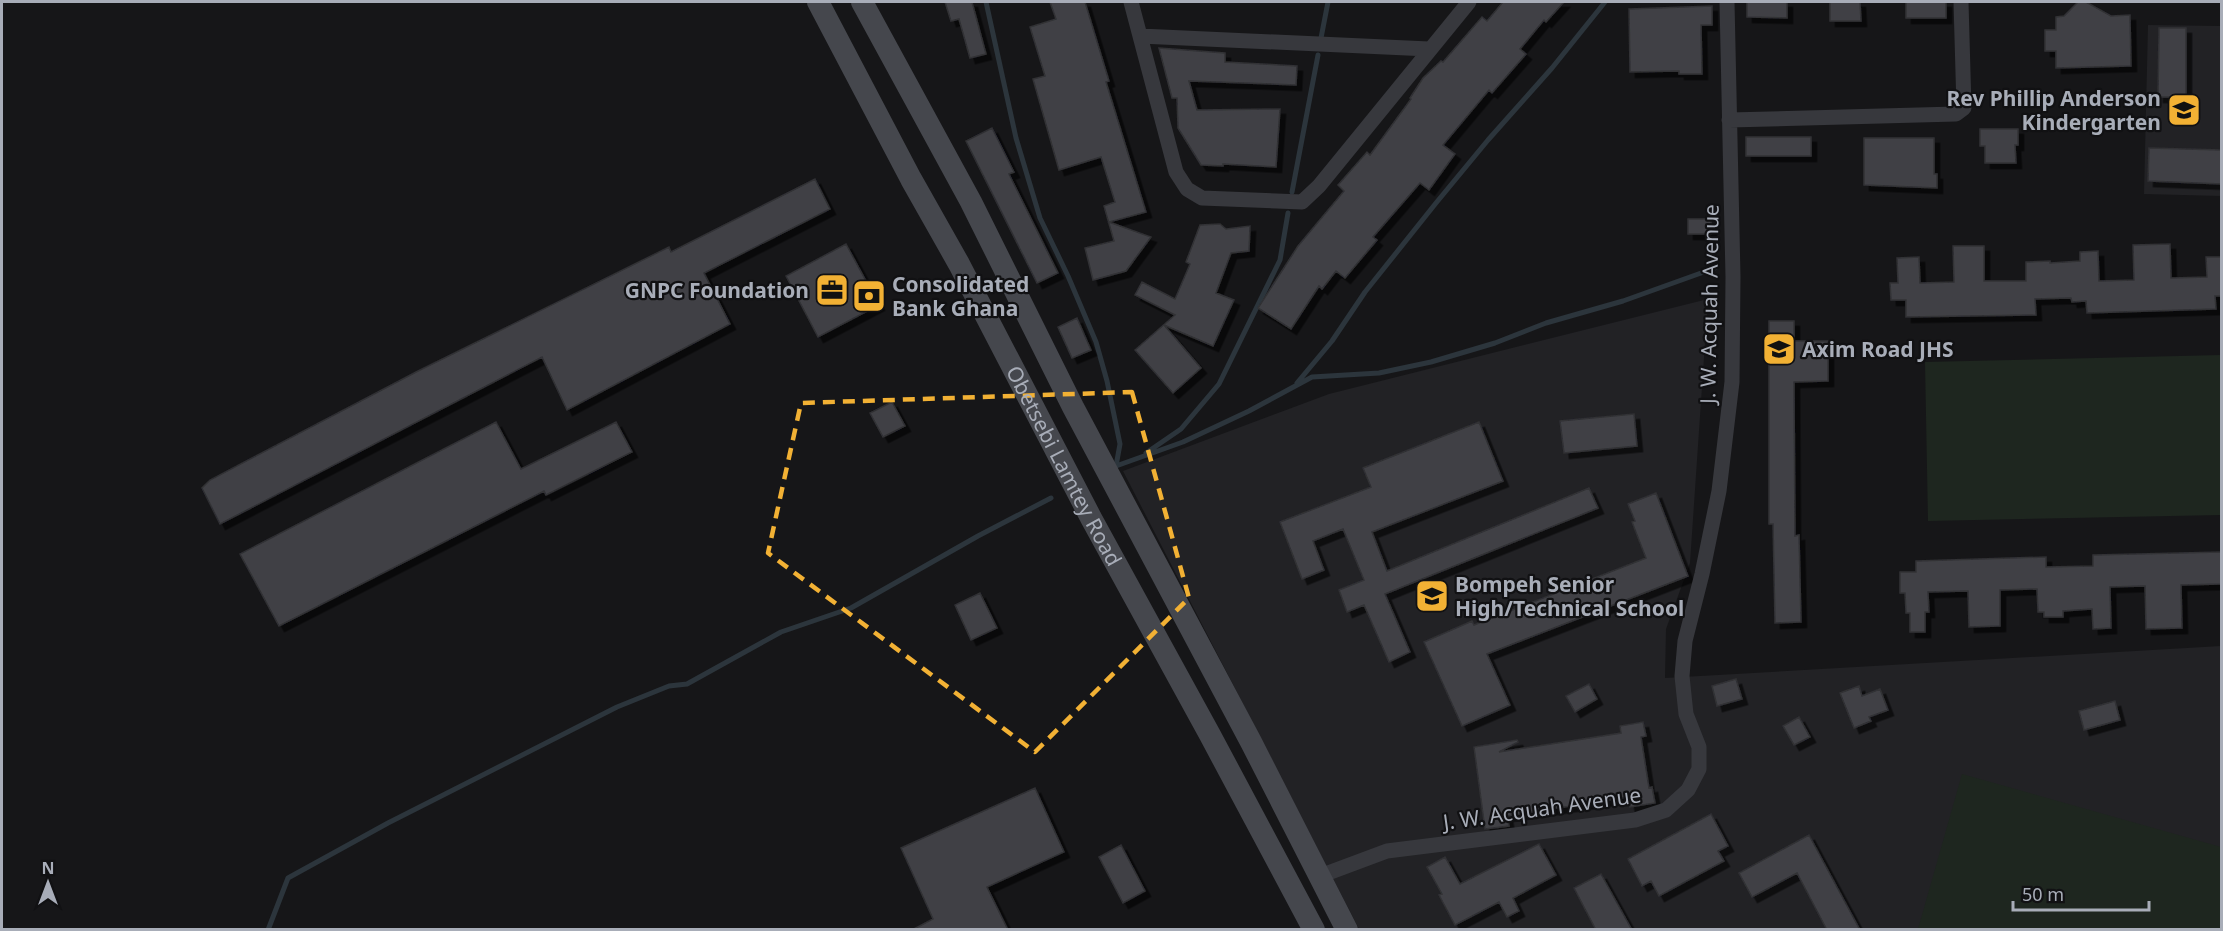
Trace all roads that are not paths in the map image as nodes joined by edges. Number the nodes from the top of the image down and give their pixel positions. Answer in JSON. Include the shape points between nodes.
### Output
{"nodes":[{"id":1,"x":818,"y":2,"type":"edge"},
{"id":2,"x":861,"y":2,"type":"edge"},
{"id":3,"x":1131,"y":2,"type":"edge"},
{"id":4,"x":1469,"y":2,"type":"edge"},
{"id":5,"x":1727,"y":2,"type":"edge"},
{"id":6,"x":1961,"y":2,"type":"edge"},
{"id":7,"x":1140,"y":36,"type":"junction"},
{"id":8,"x":1429,"y":49,"type":"junction"},
{"id":9,"x":1729,"y":120,"type":"junction"},
{"id":10,"x":1320,"y":876,"type":"junction"},
{"id":11,"x":1314,"y":930,"type":"edge"},
{"id":12,"x":1347,"y":930,"type":"edge"}],
"edges":[{"from":1,"to":11,"type":"main road","name":"Obetsebi Lamtey Road"},
{"from":2,"to":10,"type":"main road","name":"Obetsebi Lamtey Road","via":[[971,202],[1073,407]]},
{"from":3,"to":7,"type":"street"},
{"from":4,"to":8,"type":"street"},
{"from":5,"to":9,"type":"street","name":"J. W. Acquah Avenue"},
{"from":6,"to":9,"type":"street","via":[[1964,108],[1956,114]]},
{"from":7,"to":8,"type":"street"},
{"from":7,"to":8,"type":"street","via":[[1176,172],[1186,189],[1202,198],[1284,202],[1302,202],[1319,186]]},
{"from":9,"to":10,"type":"street","name":"J. W. Acquah Avenue","via":[[1732,382],[1719,490],[1685,641],[1682,676],[1686,714],[1699,747],[1699,769],[1688,790],[1666,810],[1635,820],[1387,851]]},
{"from":10,"to":12,"type":"main road","name":"Obetsebi Lamtey Road"}]}
